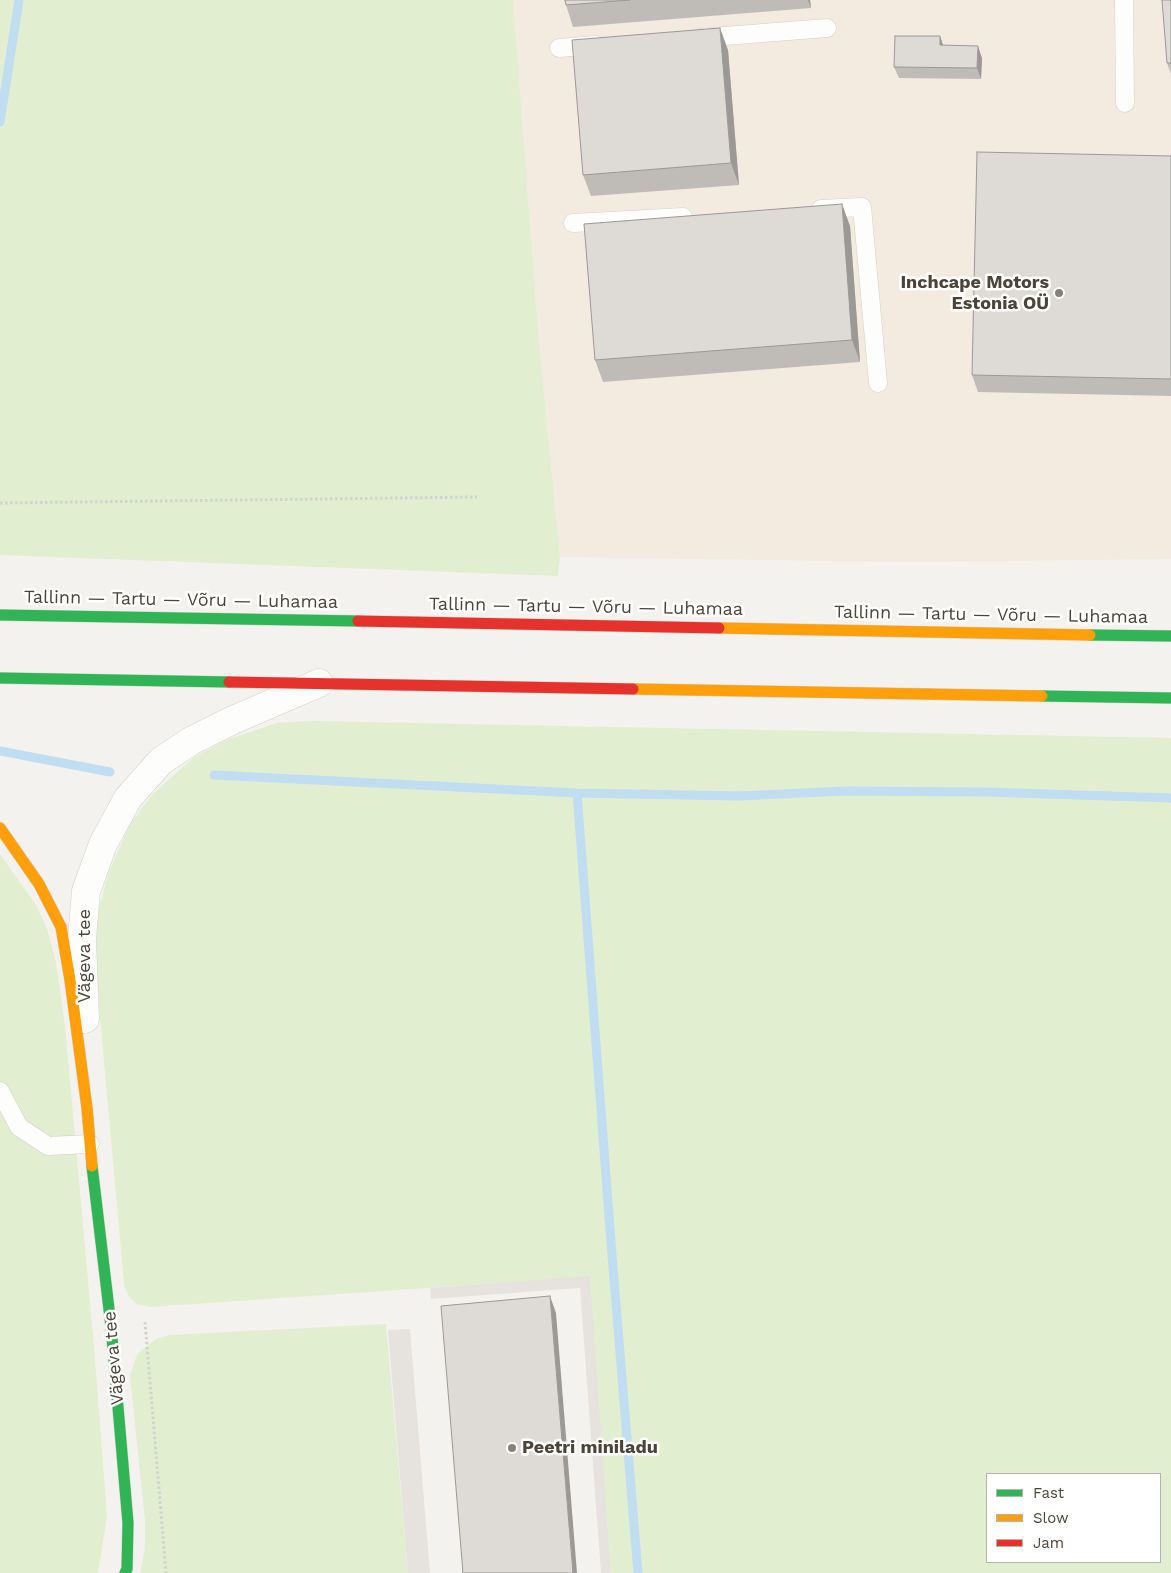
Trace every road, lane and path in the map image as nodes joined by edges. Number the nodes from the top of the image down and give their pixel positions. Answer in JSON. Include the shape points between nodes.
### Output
{"nodes":[{"id":1,"x":1124,"y":0,"type":"edge"},
{"id":2,"x":827,"y":28,"type":"dead end"},
{"id":3,"x":678,"y":39,"type":"edge"},
{"id":4,"x":609,"y":44,"type":"edge"},
{"id":5,"x":559,"y":48,"type":"dead end"},
{"id":6,"x":1125,"y":104,"type":"dead end"},
{"id":7,"x":802,"y":210,"type":"edge"},
{"id":8,"x":703,"y":216,"type":"edge"},
{"id":9,"x":573,"y":223,"type":"dead end"},
{"id":10,"x":878,"y":383,"type":"dead end"},
{"id":11,"x":477,"y":497,"type":"dead end"},
{"id":12,"x":0,"y":502,"type":"edge"},
{"id":13,"x":0,"y":615,"type":"edge"},
{"id":14,"x":1171,"y":636,"type":"edge"},
{"id":15,"x":0,"y":678,"type":"edge"},
{"id":16,"x":319,"y":683,"type":"junction"},
{"id":17,"x":1171,"y":698,"type":"edge"},
{"id":18,"x":0,"y":828,"type":"edge"},
{"id":19,"x":0,"y":1091,"type":"edge"},
{"id":20,"x":87,"y":1108,"type":"junction"},
{"id":21,"x":90,"y":1144,"type":"junction"},
{"id":22,"x":145,"y":1322,"type":"dead end"},
{"id":23,"x":125,"y":1573,"type":"edge"},
{"id":24,"x":166,"y":1573,"type":"edge"}],
"edges":[{"from":1,"to":6,"type":"lane"},
{"from":2,"to":3,"type":"lane"},
{"from":4,"to":5,"type":"lane"},
{"from":7,"to":10,"type":"lane","via":[[862,207]]},
{"from":8,"to":9,"type":"lane"},
{"from":11,"to":12,"type":"path"},
{"from":13,"to":14,"type":"main road","name":"Tallinn — Tartu — Võru — Luhamaa"},
{"from":15,"to":16,"type":"main road"},
{"from":16,"to":17,"type":"main road"},
{"from":16,"to":20,"type":"street","name":"Vägeva tee","via":[[191,740],[161,761],[128,798],[102,844],[86,891],[82,939]]},
{"from":18,"to":20,"type":"main road","name":"Vägeva tee","via":[[39,884],[61,927]]},
{"from":19,"to":21,"type":"lane","via":[[19,1127],[48,1146]]},
{"from":20,"to":21,"type":"main road","name":"Vägeva tee"},
{"from":21,"to":23,"type":"main road","name":"Vägeva tee","via":[[111,1326],[128,1523]]},
{"from":22,"to":24,"type":"path"}]}
